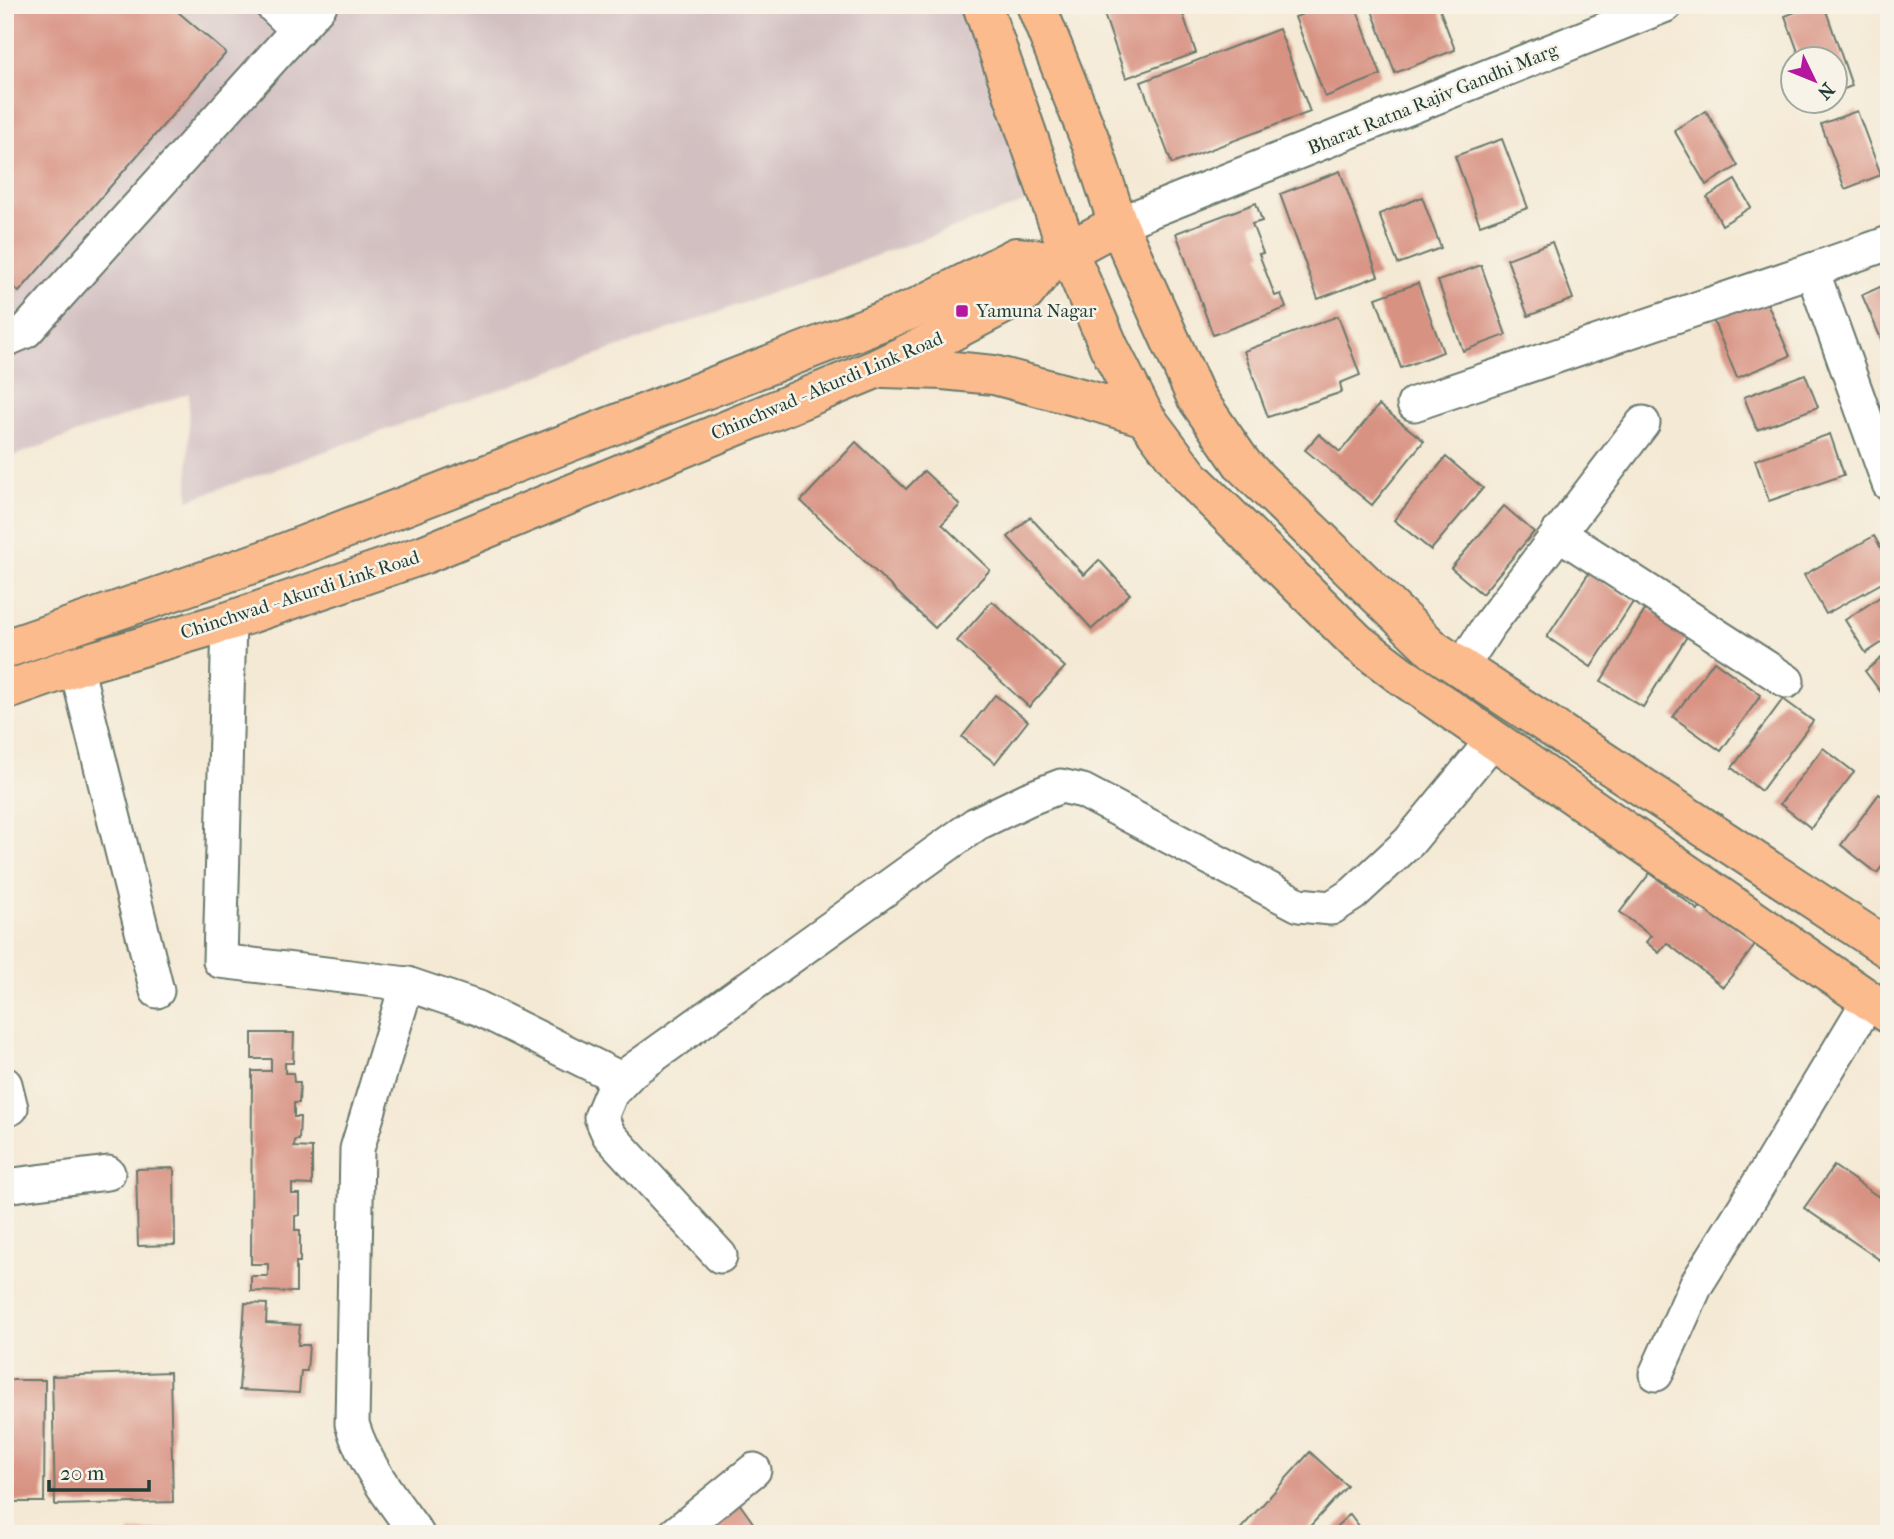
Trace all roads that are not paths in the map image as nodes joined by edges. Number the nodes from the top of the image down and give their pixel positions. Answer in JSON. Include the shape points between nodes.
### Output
{"nodes":[{"id":1,"x":272,"y":5,"type":"edge"},
{"id":2,"x":320,"y":5,"type":"edge"},
{"id":3,"x":982,"y":5,"type":"edge"},
{"id":4,"x":1036,"y":5,"type":"edge"},
{"id":5,"x":1667,"y":5,"type":"edge"},
{"id":6,"x":298,"y":30,"type":"junction"},
{"id":7,"x":1118,"y":224,"type":"junction"},
{"id":8,"x":1889,"y":243,"type":"edge"},
{"id":9,"x":1060,"y":256,"type":"junction"},
{"id":10,"x":1812,"y":270,"type":"junction"},
{"id":11,"x":12,"y":328,"type":"edge"},
{"id":12,"x":878,"y":368,"type":"junction"},
{"id":13,"x":1414,"y":404,"type":"dead end"},
{"id":14,"x":1145,"y":417,"type":"junction"},
{"id":15,"x":1643,"y":423,"type":"dead end"},
{"id":16,"x":1889,"y":484,"type":"edge"},
{"id":17,"x":1558,"y":533,"type":"junction"},
{"id":18,"x":229,"y":621,"type":"junction"},
{"id":19,"x":5,"y":649,"type":"edge"},
{"id":20,"x":76,"y":666,"type":"junction"},
{"id":21,"x":1461,"y":668,"type":"junction"},
{"id":22,"x":1787,"y":681,"type":"dead end"},
{"id":23,"x":5,"y":691,"type":"edge"},
{"id":24,"x":1493,"y":740,"type":"junction"},
{"id":25,"x":1889,"y":949,"type":"edge"},
{"id":26,"x":407,"y":984,"type":"junction"},
{"id":27,"x":157,"y":991,"type":"dead end"},
{"id":28,"x":1879,"y":1008,"type":"edge"},
{"id":29,"x":623,"y":1080,"type":"junction"},
{"id":30,"x":107,"y":1173,"type":"dead end"},
{"id":31,"x":5,"y":1186,"type":"edge"},
{"id":32,"x":720,"y":1256,"type":"dead end"},
{"id":33,"x":1656,"y":1374,"type":"dead end"},
{"id":34,"x":754,"y":1470,"type":"dead end"},
{"id":35,"x":417,"y":1534,"type":"edge"},
{"id":36,"x":675,"y":1534,"type":"edge"}],
"edges":[{"from":1,"to":6,"type":"street"},
{"from":2,"to":6,"type":"street"},
{"from":3,"to":9,"type":"main road"},
{"from":4,"to":7,"type":"main road"},
{"from":5,"to":7,"type":"street","name":"Bharat Ratna Rajiv Gandhi Marg"},
{"from":6,"to":11,"type":"street"},
{"from":7,"to":9,"type":"main road"},
{"from":7,"to":21,"type":"main road","via":[[1196,397],[1243,465],[1434,650]]},
{"from":8,"to":10,"type":"street"},
{"from":9,"to":12,"type":"main road","name":"Chinchwad - Akurdi Link Road","via":[[1025,293]]},
{"from":9,"to":14,"type":"main road"},
{"from":9,"to":19,"type":"main road","name":"Chinchwad - Akurdi Link Road","via":[[1016,257],[916,308],[273,556]]},
{"from":10,"to":13,"type":"street"},
{"from":10,"to":16,"type":"street"},
{"from":12,"to":14,"type":"main road","via":[[994,375]]},
{"from":12,"to":18,"type":"main road","name":"Chinchwad - Akurdi Link Road","via":[[425,554]]},
{"from":14,"to":24,"type":"main road","via":[[1191,477],[1357,642]]},
{"from":15,"to":17,"type":"street"},
{"from":17,"to":21,"type":"street"},
{"from":17,"to":22,"type":"street"},
{"from":18,"to":20,"type":"main road","name":"Chinchwad - Akurdi Link Road"},
{"from":18,"to":26,"type":"street","via":[[220,961]]},
{"from":20,"to":23,"type":"main road","name":"Chinchwad - Akurdi Link Road"},
{"from":20,"to":27,"type":"street"},
{"from":21,"to":25,"type":"main road"},
{"from":24,"to":28,"type":"main road"},
{"from":24,"to":29,"type":"street","via":[[1409,842],[1353,894],[1331,908],[1299,905],[1083,791],[1061,786],[1050,790],[976,824]]},
{"from":26,"to":29,"type":"street","via":[[478,1008]]},
{"from":26,"to":35,"type":"street","via":[[357,1149],[352,1424],[367,1463]]},
{"from":28,"to":33,"type":"street","via":[[1696,1285]]},
{"from":29,"to":32,"type":"street","via":[[611,1093],[601,1117],[609,1135]]},
{"from":30,"to":31,"type":"street"},
{"from":34,"to":36,"type":"street"}]}
